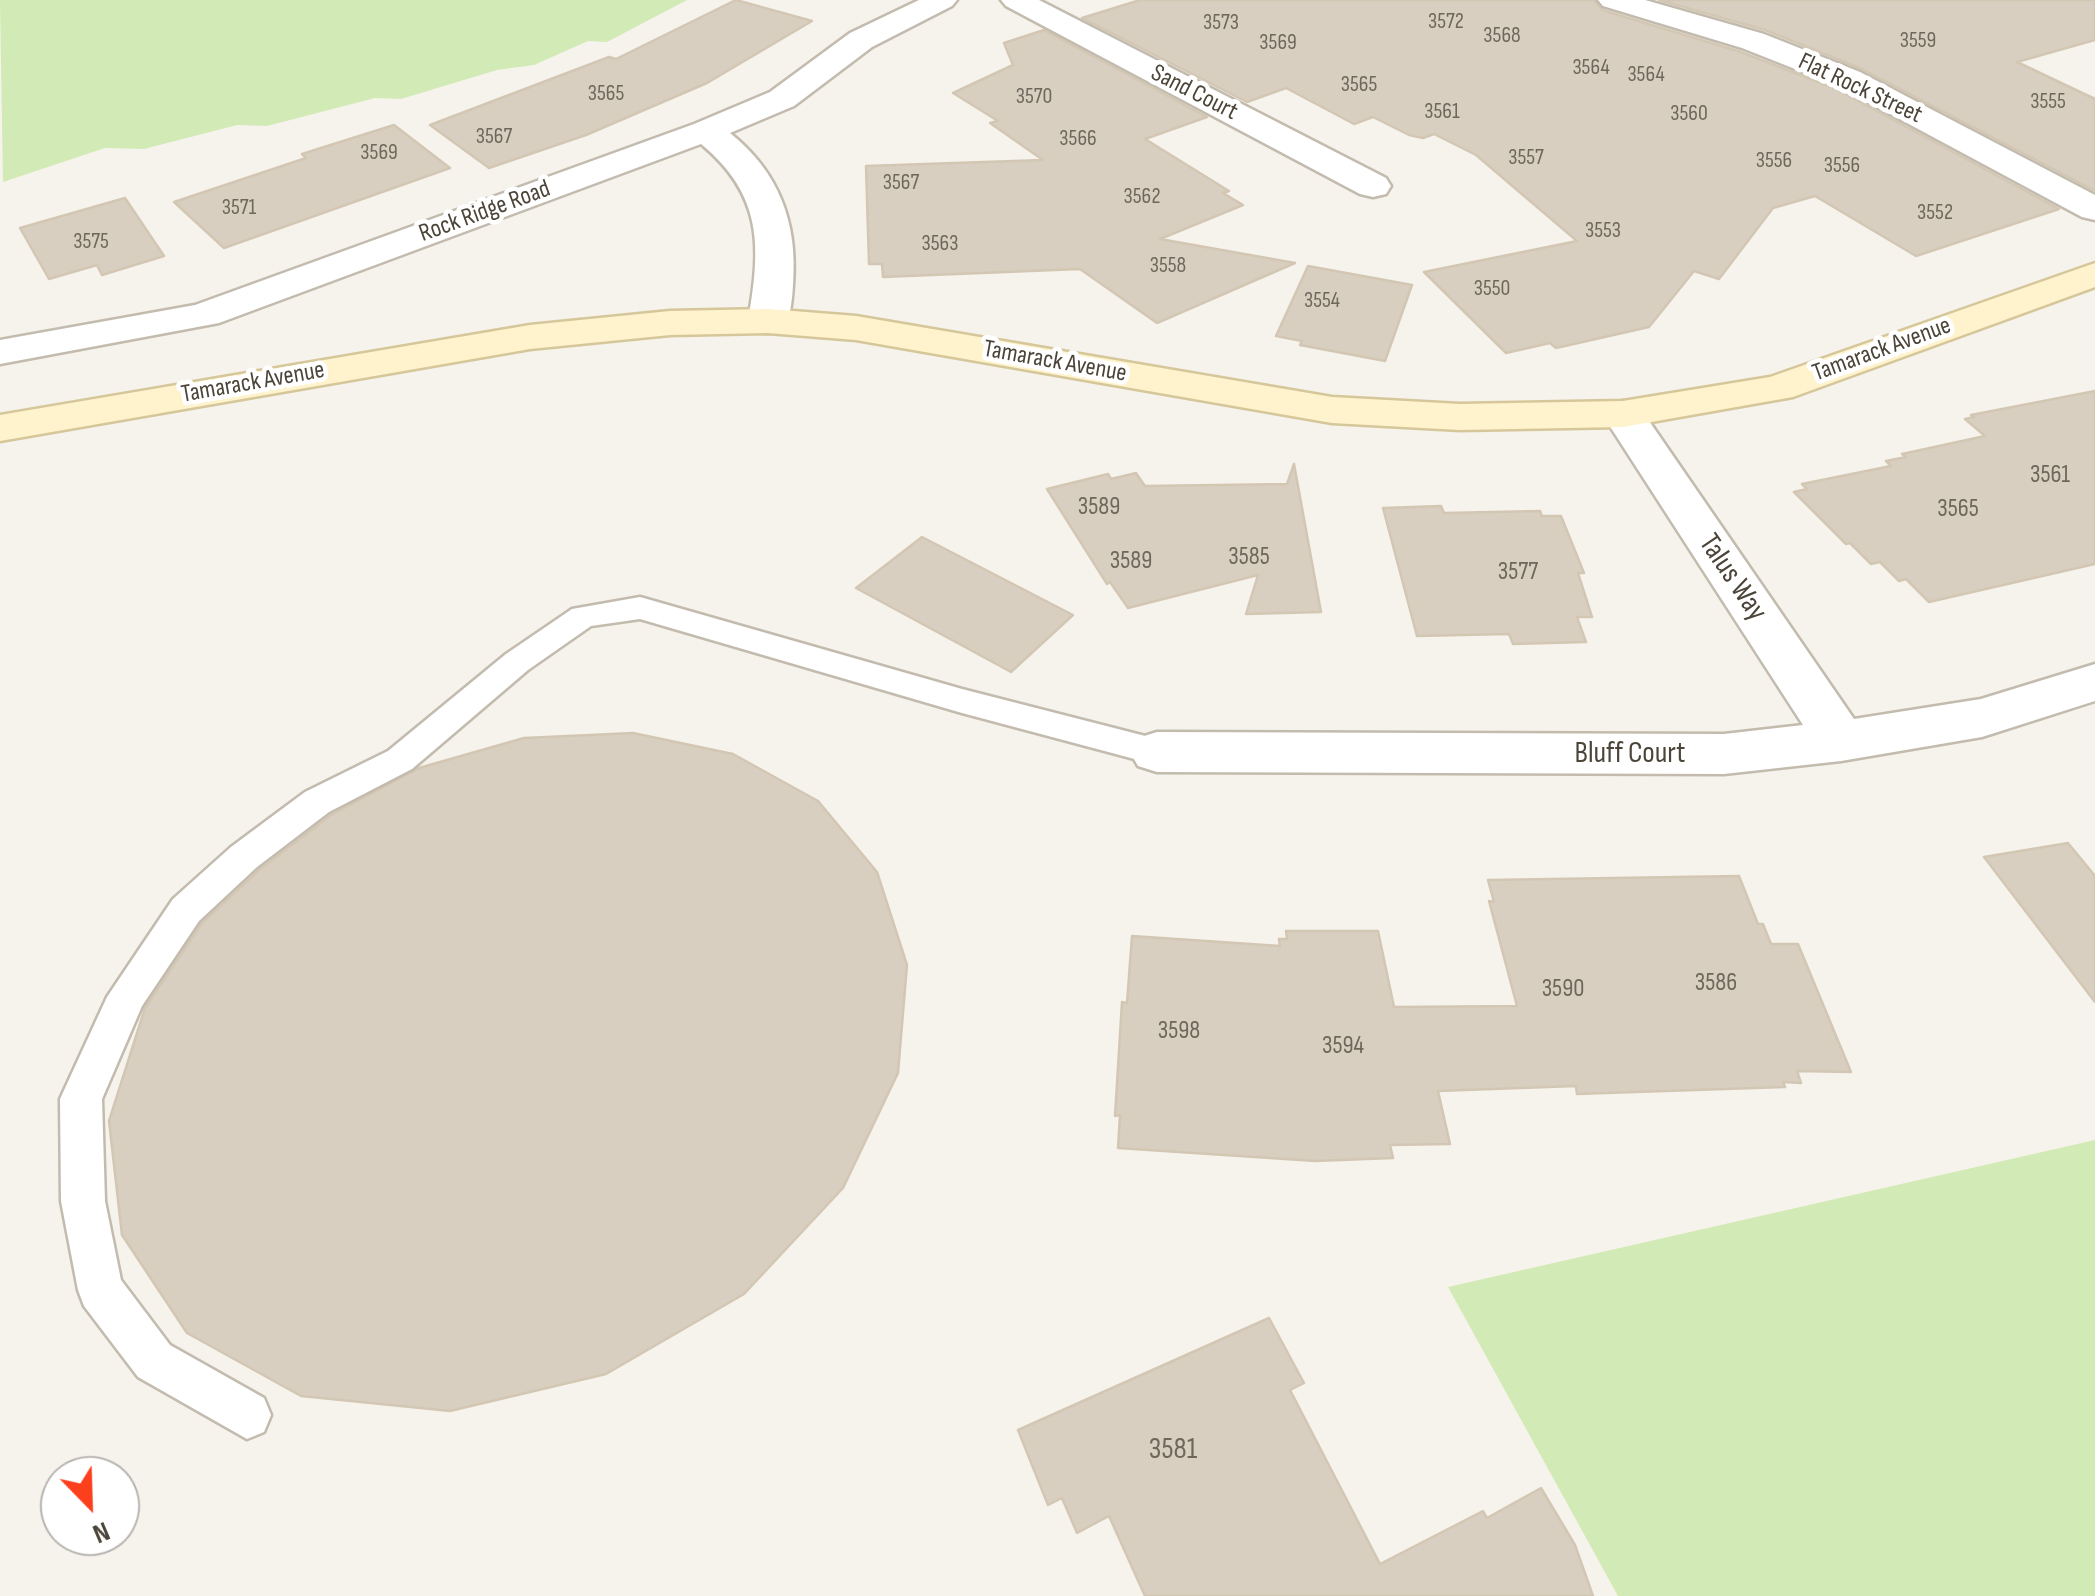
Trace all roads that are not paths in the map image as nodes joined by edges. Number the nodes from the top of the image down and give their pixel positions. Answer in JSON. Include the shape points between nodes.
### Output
{"nodes":[{"id":1,"x":942,"y":0,"type":"edge"},
{"id":2,"x":1016,"y":0,"type":"edge"},
{"id":3,"x":1613,"y":0,"type":"edge"},
{"id":4,"x":706,"y":132,"type":"junction"},
{"id":5,"x":1372,"y":186,"type":"dead end"},
{"id":6,"x":2095,"y":209,"type":"edge"},
{"id":7,"x":2095,"y":274,"type":"edge"},
{"id":8,"x":768,"y":321,"type":"junction"},
{"id":9,"x":0,"y":352,"type":"edge"},
{"id":10,"x":1623,"y":414,"type":"junction"},
{"id":11,"x":0,"y":428,"type":"edge"},
{"id":12,"x":2095,"y":682,"type":"edge"},
{"id":13,"x":1841,"y":741,"type":"junction"},
{"id":14,"x":1156,"y":752,"type":"joint"},
{"id":15,"x":247,"y":1415,"type":"dead end"}],
"edges":[{"from":1,"to":4,"type":"street","name":"Rock Ridge Road","via":[[861,40],[782,100]]},
{"from":2,"to":5,"type":"street","name":"Sand Court"},
{"from":3,"to":6,"type":"street","name":"Flat Rock Street","via":[[1754,41],[1850,79]]},
{"from":4,"to":8,"type":"street","via":[[734,152],[774,214],[778,272]]},
{"from":4,"to":9,"type":"street","name":"Rock Ridge Road","via":[[205,315]]},
{"from":7,"to":10,"type":"main road","name":"Tamarack Avenue","via":[[1778,388]]},
{"from":8,"to":10,"type":"main road","name":"Tamarack Avenue","via":[[856,328],[1332,410]]},
{"from":8,"to":11,"type":"main road","name":"Tamarack Avenue","via":[[530,336]]},
{"from":10,"to":13,"type":"street","name":"Talus Way"},
{"from":12,"to":13,"type":"street","name":"Bluff Court","via":[[1982,718]]},
{"from":13,"to":14,"type":"street","name":"Bluff Court","via":[[1724,754]]},
{"from":14,"to":15,"type":"lane","via":[[640,608],[582,616],[400,760],[317,802],[186,910],[127,996],[81,1099],[83,1201],[100,1290],[154,1361]]}]}
